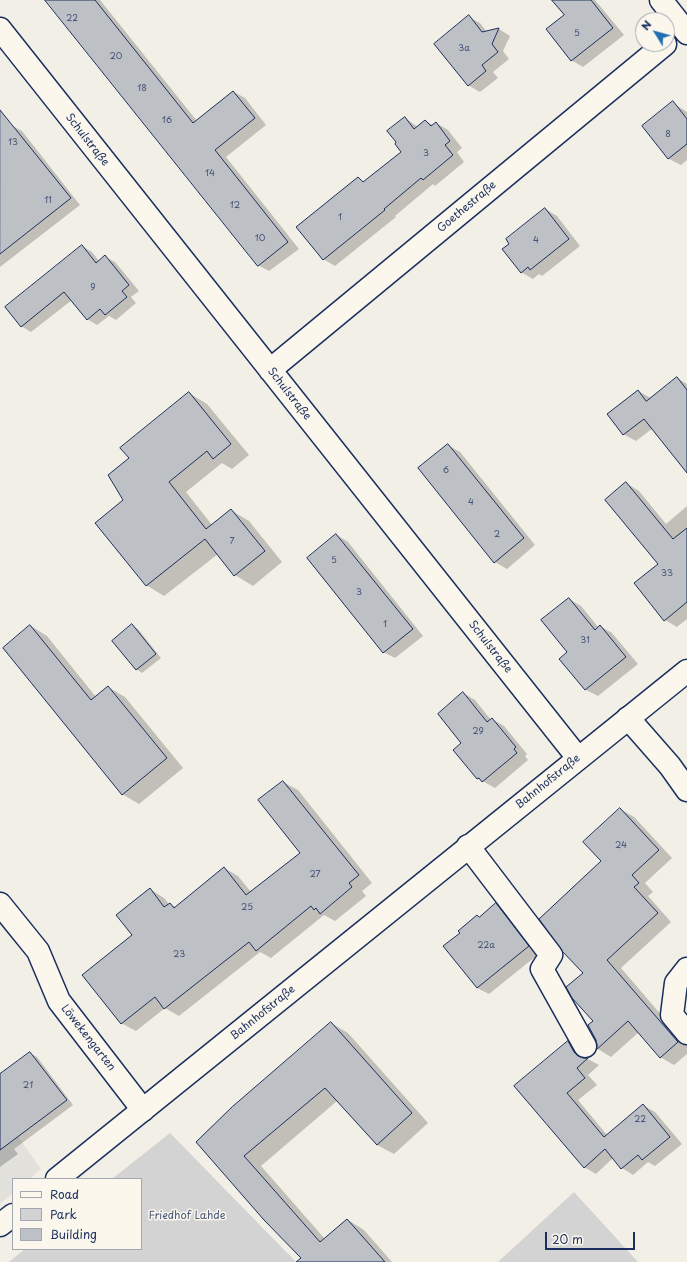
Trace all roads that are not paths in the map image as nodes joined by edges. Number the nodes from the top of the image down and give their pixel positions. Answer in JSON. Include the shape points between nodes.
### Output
{"nodes":[{"id":1,"x":661,"y":0,"type":"edge"},
{"id":2,"x":0,"y":29,"type":"edge"},
{"id":3,"x":686,"y":29,"type":"edge"},
{"id":4,"x":675,"y":37,"type":"edge"},
{"id":5,"x":655,"y":52,"type":"edge"},
{"id":6,"x":270,"y":370,"type":"junction"},
{"id":7,"x":687,"y":671,"type":"edge"},
{"id":8,"x":628,"y":718,"type":"junction"},
{"id":9,"x":578,"y":758,"type":"junction"},
{"id":10,"x":687,"y":790,"type":"edge"},
{"id":11,"x":468,"y":846,"type":"junction"},
{"id":12,"x":0,"y":904,"type":"edge"},
{"id":13,"x":687,"y":969,"type":"edge"},
{"id":14,"x":687,"y":1033,"type":"edge"},
{"id":15,"x":585,"y":1046,"type":"dead end"},
{"id":16,"x":143,"y":1110,"type":"junction"},
{"id":17,"x":58,"y":1178,"type":"edge"},
{"id":18,"x":12,"y":1216,"type":"edge"},
{"id":19,"x":0,"y":1225,"type":"edge"}],
"edges":[{"from":1,"to":3,"type":"street"},
{"from":2,"to":6,"type":"street","name":"Schulstraße"},
{"from":3,"to":4,"type":"street","name":"Goethestraße"},
{"from":5,"to":6,"type":"street","name":"Goethestraße"},
{"from":6,"to":9,"type":"street","name":"Schulstraße"},
{"from":7,"to":8,"type":"street","name":"Bahnhofstraße"},
{"from":8,"to":9,"type":"street","name":"Bahnhofstraße"},
{"from":8,"to":10,"type":"street","via":[[670,766]]},
{"from":9,"to":11,"type":"street","name":"Bahnhofstraße"},
{"from":11,"to":15,"type":"street","via":[[551,955],[542,969]]},
{"from":11,"to":16,"type":"street","name":"Bahnhofstraße"},
{"from":12,"to":16,"type":"street","name":"Löwekengarten","via":[[38,950],[59,1001]]},
{"from":13,"to":14,"type":"street","via":[[676,983],[672,1016]]},
{"from":16,"to":17,"type":"street","name":"Bahnhofstraße"},
{"from":18,"to":19,"type":"street"}]}
